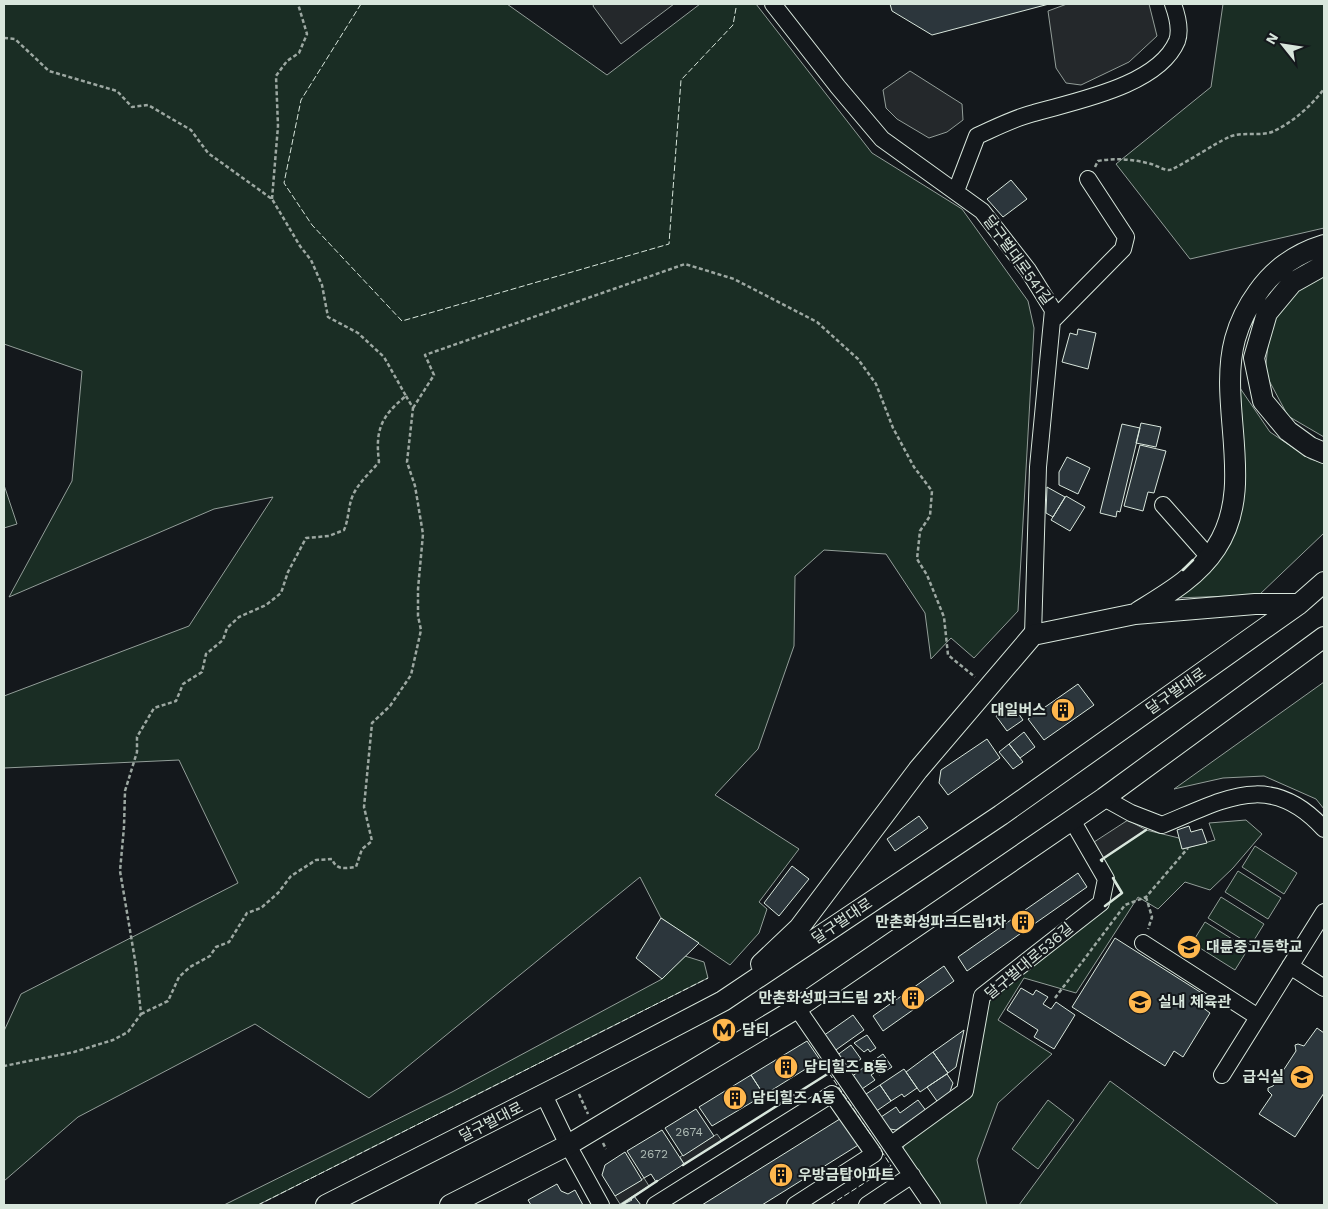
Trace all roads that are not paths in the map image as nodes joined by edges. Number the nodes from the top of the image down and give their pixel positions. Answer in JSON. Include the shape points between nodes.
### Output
{"nodes":[{"id":1,"x":773,"y":4,"type":"edge"},
{"id":2,"x":1173,"y":4,"type":"edge"},
{"id":3,"x":1088,"y":179,"type":"road end"},
{"id":4,"x":956,"y":191,"type":"junction"},
{"id":5,"x":1324,"y":245,"type":"edge"},
{"id":6,"x":1324,"y":265,"type":"edge"},
{"id":7,"x":1053,"y":320,"type":"junction"},
{"id":8,"x":1324,"y":453,"type":"edge"},
{"id":9,"x":1164,"y":505,"type":"dead end"},
{"id":10,"x":1209,"y":557,"type":"junction"},
{"id":11,"x":1324,"y":582,"type":"edge"},
{"id":12,"x":1298,"y":604,"type":"junction"},
{"id":13,"x":1135,"y":614,"type":"junction"},
{"id":14,"x":1032,"y":635,"type":"junction"},
{"id":15,"x":1324,"y":637,"type":"edge"},
{"id":16,"x":1104,"y":798,"type":"junction"},
{"id":17,"x":1072,"y":820,"type":"junction"},
{"id":18,"x":1324,"y":830,"type":"edge"},
{"id":19,"x":1324,"y":912,"type":"edge"},
{"id":20,"x":1144,"y":943,"type":"road end"},
{"id":21,"x":1290,"y":966,"type":"junction"},
{"id":22,"x":1324,"y":988,"type":"edge"},
{"id":23,"x":723,"y":1001,"type":"junction"},
{"id":24,"x":797,"y":1008,"type":"junction"},
{"id":25,"x":1258,"y":1017,"type":"junction"},
{"id":26,"x":1222,"y":1075,"type":"dead end"},
{"id":27,"x":544,"y":1095,"type":"junction"},
{"id":28,"x":892,"y":1144,"type":"junction"},
{"id":29,"x":568,"y":1145,"type":"junction"},
{"id":30,"x":912,"y":1175,"type":"junction"},
{"id":31,"x":326,"y":1205,"type":"edge"},
{"id":32,"x":450,"y":1205,"type":"edge"},
{"id":33,"x":601,"y":1205,"type":"edge"},
{"id":34,"x":655,"y":1205,"type":"edge"},
{"id":35,"x":795,"y":1205,"type":"edge"},
{"id":36,"x":867,"y":1205,"type":"edge"},
{"id":37,"x":932,"y":1205,"type":"edge"}],
"edges":[{"from":1,"to":4,"type":"street","name":"달구벌대로541길","via":[[882,139]]},
{"from":2,"to":4,"type":"street","via":[[1178,20],[1177,41],[1165,57],[1140,78],[1095,98],[1032,113],[977,136]]},
{"from":3,"to":7,"type":"street","via":[[1126,237],[1124,250]]},
{"from":4,"to":7,"type":"street","name":"달구벌대로541길","via":[[982,211],[1014,251],[1054,310]]},
{"from":5,"to":10,"type":"main road","via":[[1304,251],[1267,279],[1244,312],[1234,341],[1231,371],[1235,463],[1232,509]]},
{"from":6,"to":8,"type":"main road","via":[[1292,283],[1266,314],[1254,358],[1263,401],[1288,431]]},
{"from":7,"to":14,"type":"street","name":"달구벌대로541길","via":[[1038,467]]},
{"from":9,"to":10,"type":"street"},
{"from":10,"to":13,"type":"main road","via":[[1182,584]]},
{"from":11,"to":12,"type":"main road","name":"달구벌대로"},
{"from":12,"to":13,"type":"main road","via":[[1255,604]]},
{"from":12,"to":23,"type":"main road","name":"달구벌대로","via":[[1001,815]]},
{"from":13,"to":14,"type":"main road"},
{"from":14,"to":23,"type":"main road","via":[[918,770],[798,928]]},
{"from":15,"to":16,"type":"main road"},
{"from":16,"to":17,"type":"main road"},
{"from":16,"to":18,"type":"street","via":[[1162,825],[1227,798],[1250,793],[1272,795],[1295,806]]},
{"from":17,"to":24,"type":"main road"},
{"from":17,"to":28,"type":"street","name":"달구벌대로536길","via":[[1106,879],[1101,902],[982,996],[965,1091]]},
{"from":19,"to":21,"type":"street"},
{"from":20,"to":25,"type":"street"},
{"from":21,"to":22,"type":"street"},
{"from":21,"to":25,"type":"street"},
{"from":23,"to":27,"type":"main road","name":"달구벌대로"},
{"from":24,"to":28,"type":"street"},
{"from":24,"to":29,"type":"main road"},
{"from":25,"to":26,"type":"street"},
{"from":27,"to":29,"type":"street"},
{"from":27,"to":31,"type":"main road","name":"달구벌대로"},
{"from":28,"to":30,"type":"street"},
{"from":29,"to":32,"type":"main road"},
{"from":29,"to":33,"type":"street"},
{"from":30,"to":36,"type":"street"},
{"from":30,"to":37,"type":"street"},
{"from":34,"to":35,"type":"street","via":[[832,1094],[874,1154]]}]}
